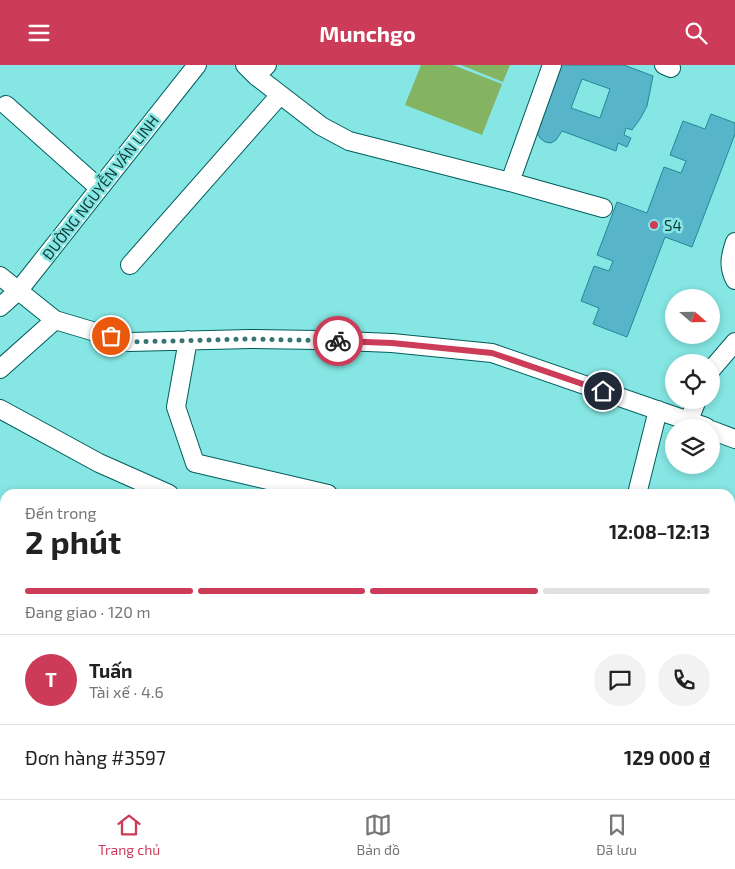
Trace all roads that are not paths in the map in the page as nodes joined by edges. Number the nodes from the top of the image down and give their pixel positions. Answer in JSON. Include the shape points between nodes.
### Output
{"nodes":[{"id":1,"x":197,"y":65,"type":"edge"},
{"id":2,"x":552,"y":65,"type":"edge"},
{"id":3,"x":256,"y":69,"type":"edge"},
{"id":4,"x":280,"y":95,"type":"junction"},
{"id":5,"x":6,"y":105,"type":"dead end"},
{"id":6,"x":510,"y":182,"type":"junction"},
{"id":7,"x":99,"y":188,"type":"junction"},
{"id":8,"x":603,"y":208,"type":"dead end"},
{"id":9,"x":735,"y":242,"type":"edge"},
{"id":10,"x":130,"y":265,"type":"dead end"},
{"id":11,"x":0,"y":276,"type":"edge"},
{"id":12,"x":735,"y":280,"type":"edge"},
{"id":13,"x":19,"y":290,"type":"junction"},
{"id":14,"x":0,"y":307,"type":"edge"},
{"id":15,"x":56,"y":321,"type":"junction"},
{"id":16,"x":188,"y":340,"type":"junction"},
{"id":17,"x":735,"y":342,"type":"edge"},
{"id":18,"x":720,"y":360,"type":"edge"},
{"id":19,"x":0,"y":369,"type":"edge"},
{"id":20,"x":0,"y":409,"type":"edge"},
{"id":21,"x":658,"y":410,"type":"junction"},
{"id":22,"x":686,"y":419,"type":"edge"},
{"id":23,"x":720,"y":433,"type":"edge"},
{"id":24,"x":735,"y":439,"type":"edge"},
{"id":25,"x":158,"y":489,"type":"edge"},
{"id":26,"x":305,"y":489,"type":"edge"},
{"id":27,"x":638,"y":489,"type":"edge"}],
"edges":[{"from":1,"to":7,"type":"street","name":"ĐƯỜNG NGUYỄN VĂN LINH"},
{"from":2,"to":6,"type":"street"},
{"from":3,"to":4,"type":"street"},
{"from":4,"to":6,"type":"street","via":[[333,134],[349,141]]},
{"from":4,"to":10,"type":"street"},
{"from":5,"to":7,"type":"street"},
{"from":6,"to":8,"type":"street"},
{"from":7,"to":13,"type":"street","name":"ĐƯỜNG NGUYỄN VĂN LINH"},
{"from":9,"to":12,"type":"street","via":[[730,261]]},
{"from":11,"to":13,"type":"street"},
{"from":13,"to":14,"type":"street","name":"ĐƯỜNG NGUYỄN VĂN LINH"},
{"from":13,"to":15,"type":"street"},
{"from":15,"to":16,"type":"street","via":[[129,342]]},
{"from":15,"to":19,"type":"street"},
{"from":16,"to":21,"type":"street","via":[[392,343],[492,353]]},
{"from":16,"to":26,"type":"street","via":[[176,407],[196,463]]},
{"from":17,"to":18,"type":"street"},
{"from":20,"to":25,"type":"street","via":[[99,463]]},
{"from":21,"to":22,"type":"street"},
{"from":21,"to":27,"type":"street"},
{"from":23,"to":24,"type":"street"}]}
